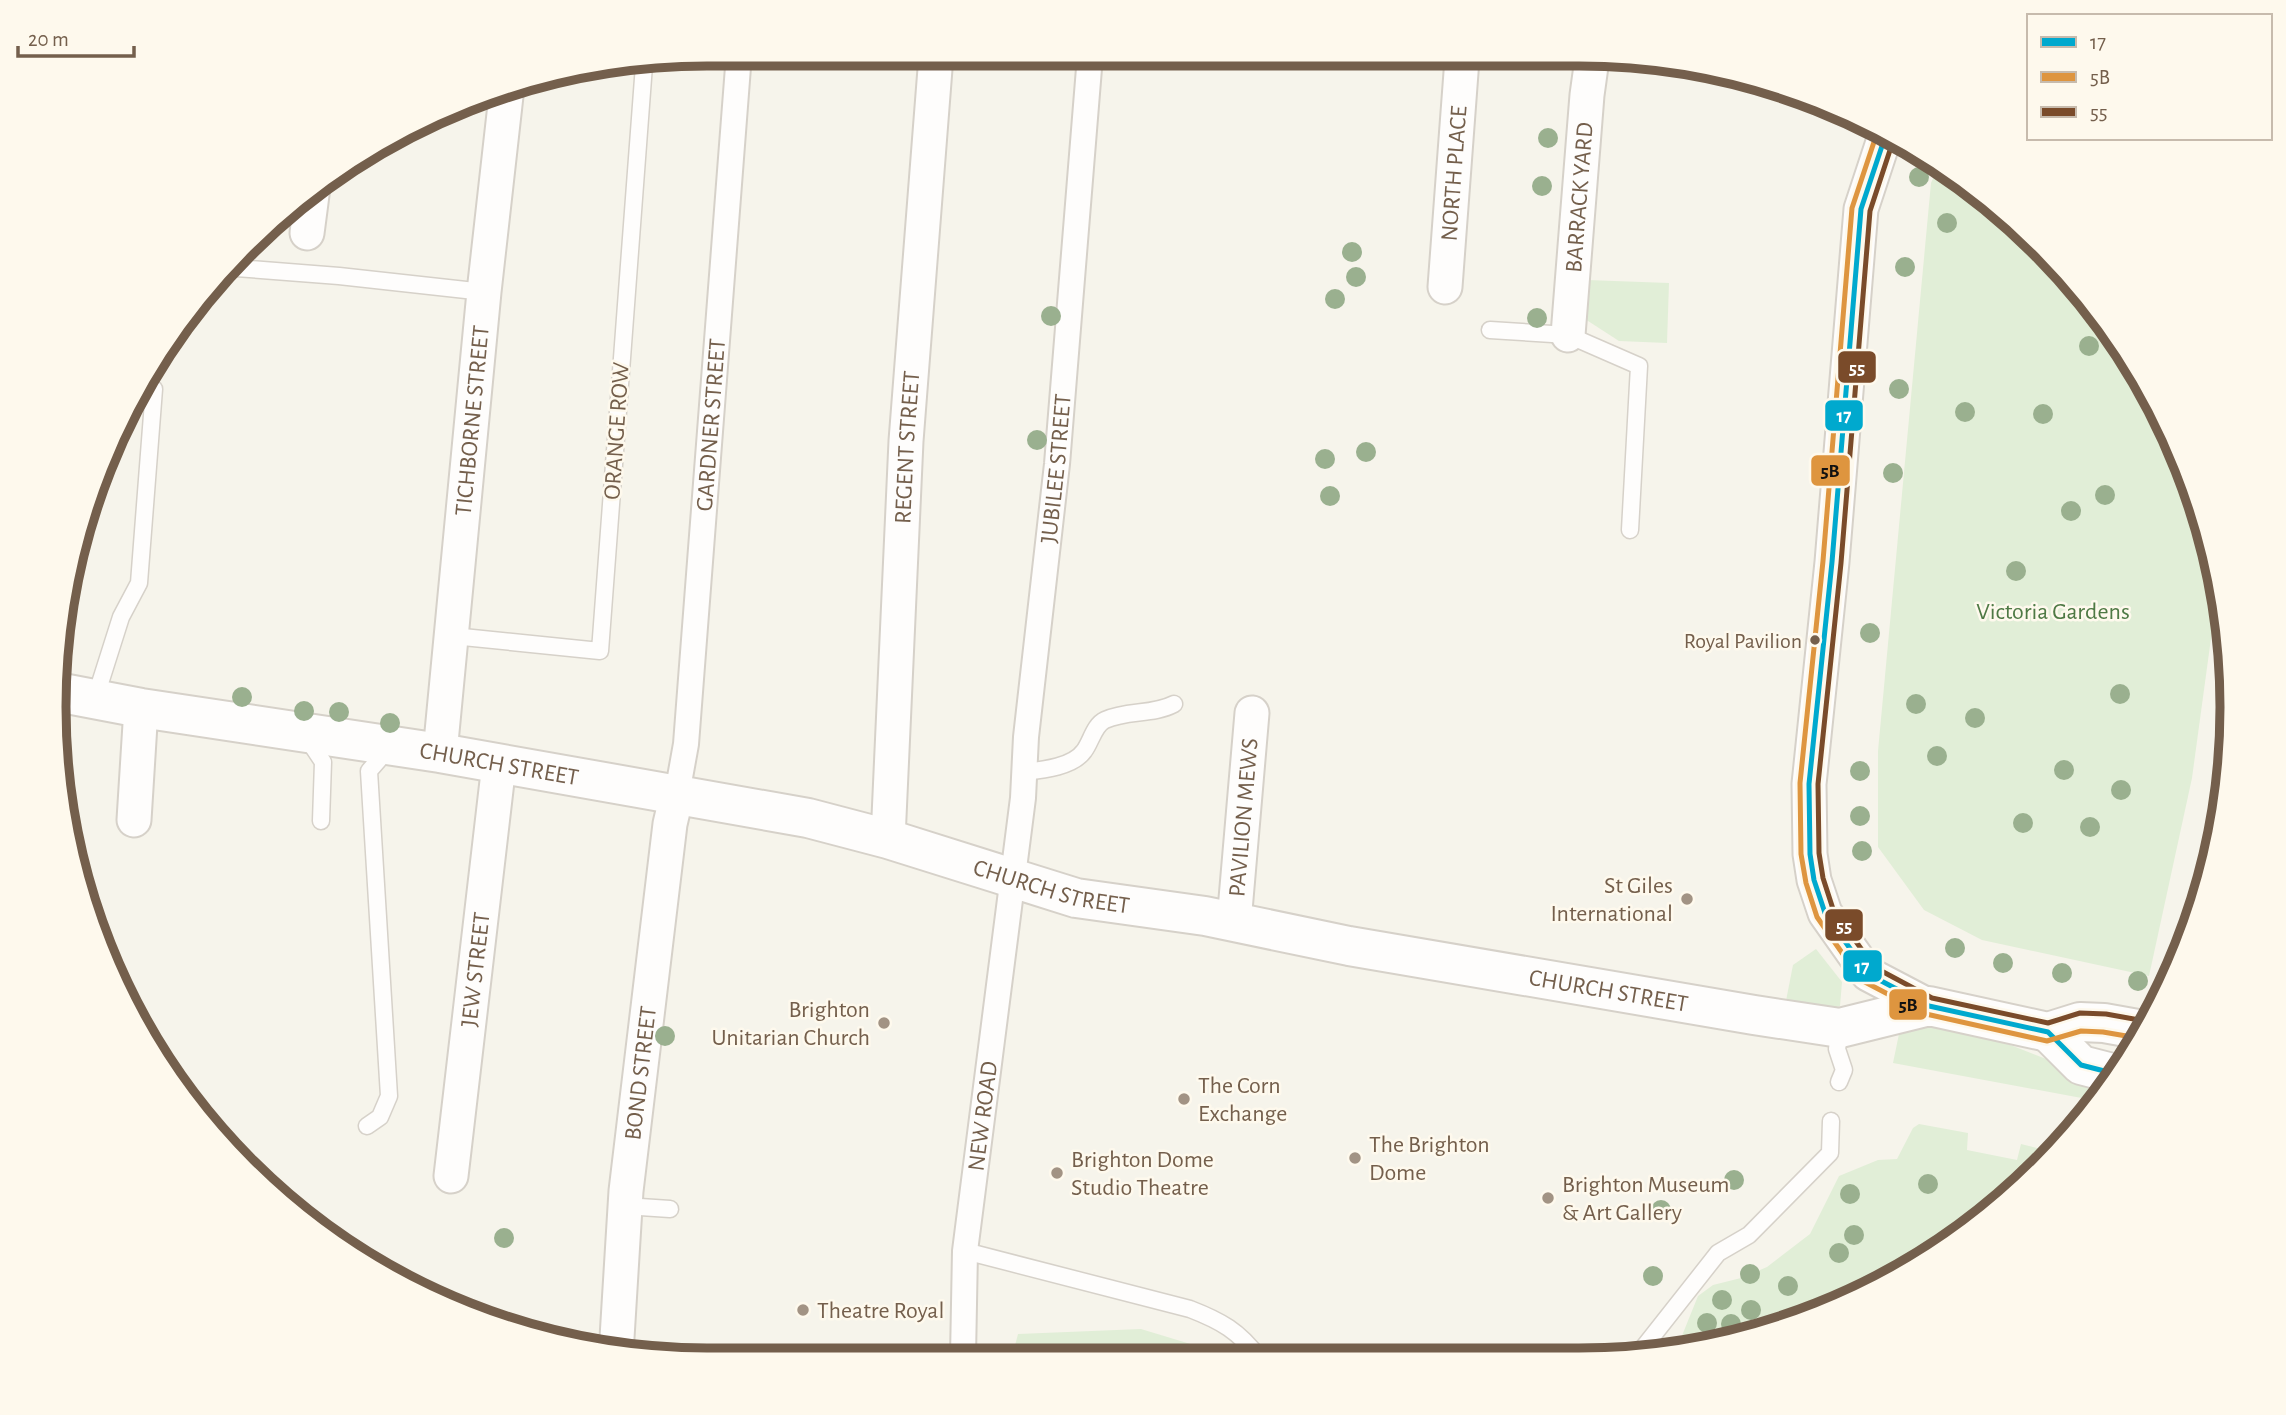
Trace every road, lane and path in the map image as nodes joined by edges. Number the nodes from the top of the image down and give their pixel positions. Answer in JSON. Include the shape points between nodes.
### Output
{"nodes":[{"id":1,"x":738,"y":66,"type":"edge"},
{"id":2,"x":935,"y":66,"type":"edge"},
{"id":3,"x":1089,"y":66,"type":"edge"},
{"id":4,"x":1462,"y":66,"type":"edge"},
{"id":5,"x":1591,"y":67,"type":"edge"},
{"id":6,"x":644,"y":70,"type":"edge"},
{"id":7,"x":506,"y":100,"type":"edge"},
{"id":8,"x":1883,"y":144,"type":"edge"},
{"id":9,"x":311,"y":204,"type":"edge"},
{"id":10,"x":307,"y":233,"type":"dead end"},
{"id":11,"x":241,"y":268,"type":"edge"},
{"id":12,"x":1446,"y":287,"type":"dead end"},
{"id":13,"x":484,"y":292,"type":"junction"},
{"id":14,"x":1490,"y":330,"type":"dead end"},
{"id":15,"x":1568,"y":335,"type":"junction"},
{"id":16,"x":154,"y":389,"type":"dead end"},
{"id":17,"x":1630,"y":530,"type":"dead end"},
{"id":18,"x":453,"y":635,"type":"junction"},
{"id":19,"x":67,"y":694,"type":"edge"},
{"id":20,"x":95,"y":699,"type":"junction"},
{"id":21,"x":1174,"y":704,"type":"dead end"},
{"id":22,"x":141,"y":708,"type":"junction"},
{"id":23,"x":1252,"y":713,"type":"dead end"},
{"id":24,"x":302,"y":732,"type":"junction"},
{"id":25,"x":424,"y":750,"type":"junction"},
{"id":26,"x":499,"y":764,"type":"junction"},
{"id":27,"x":1024,"y":772,"type":"junction"},
{"id":28,"x":677,"y":794,"type":"junction"},
{"id":29,"x":134,"y":820,"type":"dead end"},
{"id":30,"x":321,"y":821,"type":"dead end"},
{"id":31,"x":888,"y":839,"type":"junction"},
{"id":32,"x":1013,"y":878,"type":"junction"},
{"id":33,"x":1234,"y":922,"type":"junction"},
{"id":34,"x":1928,"y":1006,"type":"junction"},
{"id":35,"x":1840,"y":1028,"type":"junction"},
{"id":36,"x":2134,"y":1028,"type":"edge"},
{"id":37,"x":2048,"y":1031,"type":"junction"},
{"id":38,"x":2106,"y":1071,"type":"edge"},
{"id":39,"x":1839,"y":1082,"type":"dead end"},
{"id":40,"x":1831,"y":1122,"type":"dead end"},
{"id":41,"x":367,"y":1126,"type":"dead end"},
{"id":42,"x":451,"y":1176,"type":"dead end"},
{"id":43,"x":625,"y":1206,"type":"junction"},
{"id":44,"x":670,"y":1209,"type":"dead end"},
{"id":45,"x":965,"y":1251,"type":"junction"},
{"id":46,"x":617,"y":1342,"type":"edge"},
{"id":47,"x":1646,"y":1345,"type":"edge"},
{"id":48,"x":963,"y":1348,"type":"edge"},
{"id":49,"x":1251,"y":1348,"type":"edge"}],
"edges":[{"from":1,"to":28,"type":"street","name":"GARDNER STREET","via":[[687,744]]},
{"from":2,"to":31,"type":"street","name":"REGENT STREET","via":[[906,441]]},
{"from":3,"to":27,"type":"street","name":"JUBILEE STREET","via":[[1057,464]]},
{"from":4,"to":12,"type":"street","name":"NORTH PLACE"},
{"from":5,"to":15,"type":"street","name":"BARRACK YARD"},
{"from":6,"to":18,"type":"lane","name":"ORANGE ROW","via":[[600,651]]},
{"from":7,"to":13,"type":"street","name":"TICHBORNE STREET"},
{"from":8,"to":34,"type":"street","via":[[1861,209],[1812,746],[1810,854],[1825,913],[1868,974]]},
{"from":9,"to":10,"type":"street"},
{"from":11,"to":13,"type":"lane"},
{"from":13,"to":18,"type":"street","name":"TICHBORNE STREET"},
{"from":14,"to":15,"type":"lane"},
{"from":15,"to":17,"type":"lane","via":[[1639,366]]},
{"from":16,"to":20,"type":"lane","via":[[139,583],[121,617]]},
{"from":18,"to":25,"type":"street","name":"TICHBORNE STREET"},
{"from":19,"to":20,"type":"street","name":"CHURCH STREET"},
{"from":20,"to":22,"type":"street","name":"CHURCH STREET"},
{"from":21,"to":27,"type":"lane","via":[[1102,721],[1083,753],[1059,767]]},
{"from":22,"to":24,"type":"street","name":"CHURCH STREET"},
{"from":22,"to":29,"type":"street"},
{"from":23,"to":33,"type":"street","name":"PAVILION MEWS"},
{"from":24,"to":25,"type":"street","name":"CHURCH STREET"},
{"from":24,"to":30,"type":"lane","via":[[323,762]]},
{"from":25,"to":26,"type":"street","name":"CHURCH STREET"},
{"from":25,"to":41,"type":"lane","via":[[382,756],[369,771],[389,1096],[380,1117]]},
{"from":26,"to":28,"type":"street","name":"CHURCH STREET"},
{"from":26,"to":42,"type":"street","name":"JEW STREET"},
{"from":27,"to":32,"type":"street","name":"JUBILEE STREET"},
{"from":28,"to":31,"type":"street","name":"CHURCH STREET","via":[[808,818]]},
{"from":28,"to":43,"type":"street","name":"BOND STREET"},
{"from":31,"to":32,"type":"street","name":"CHURCH STREET"},
{"from":32,"to":33,"type":"street","name":"CHURCH STREET","via":[[1076,898]]},
{"from":32,"to":45,"type":"street","name":"NEW ROAD"},
{"from":33,"to":35,"type":"street","name":"CHURCH STREET","via":[[1349,946]]},
{"from":34,"to":35,"type":"street","name":"CHURCH STREET"},
{"from":34,"to":37,"type":"street","name":"CHURCH STREET"},
{"from":35,"to":39,"type":"lane","via":[[1837,1049],[1844,1070]]},
{"from":36,"to":37,"type":"street","name":"CHURCH STREET","via":[[2080,1022]]},
{"from":37,"to":38,"type":"street","via":[[2081,1065]]},
{"from":40,"to":47,"type":"lane","via":[[1830,1153],[1749,1235],[1718,1253]]},
{"from":43,"to":44,"type":"lane"},
{"from":43,"to":46,"type":"street","name":"BOND STREET"},
{"from":45,"to":48,"type":"street","name":"NEW ROAD"},
{"from":45,"to":49,"type":"lane","via":[[1191,1309],[1220,1321]]}]}
